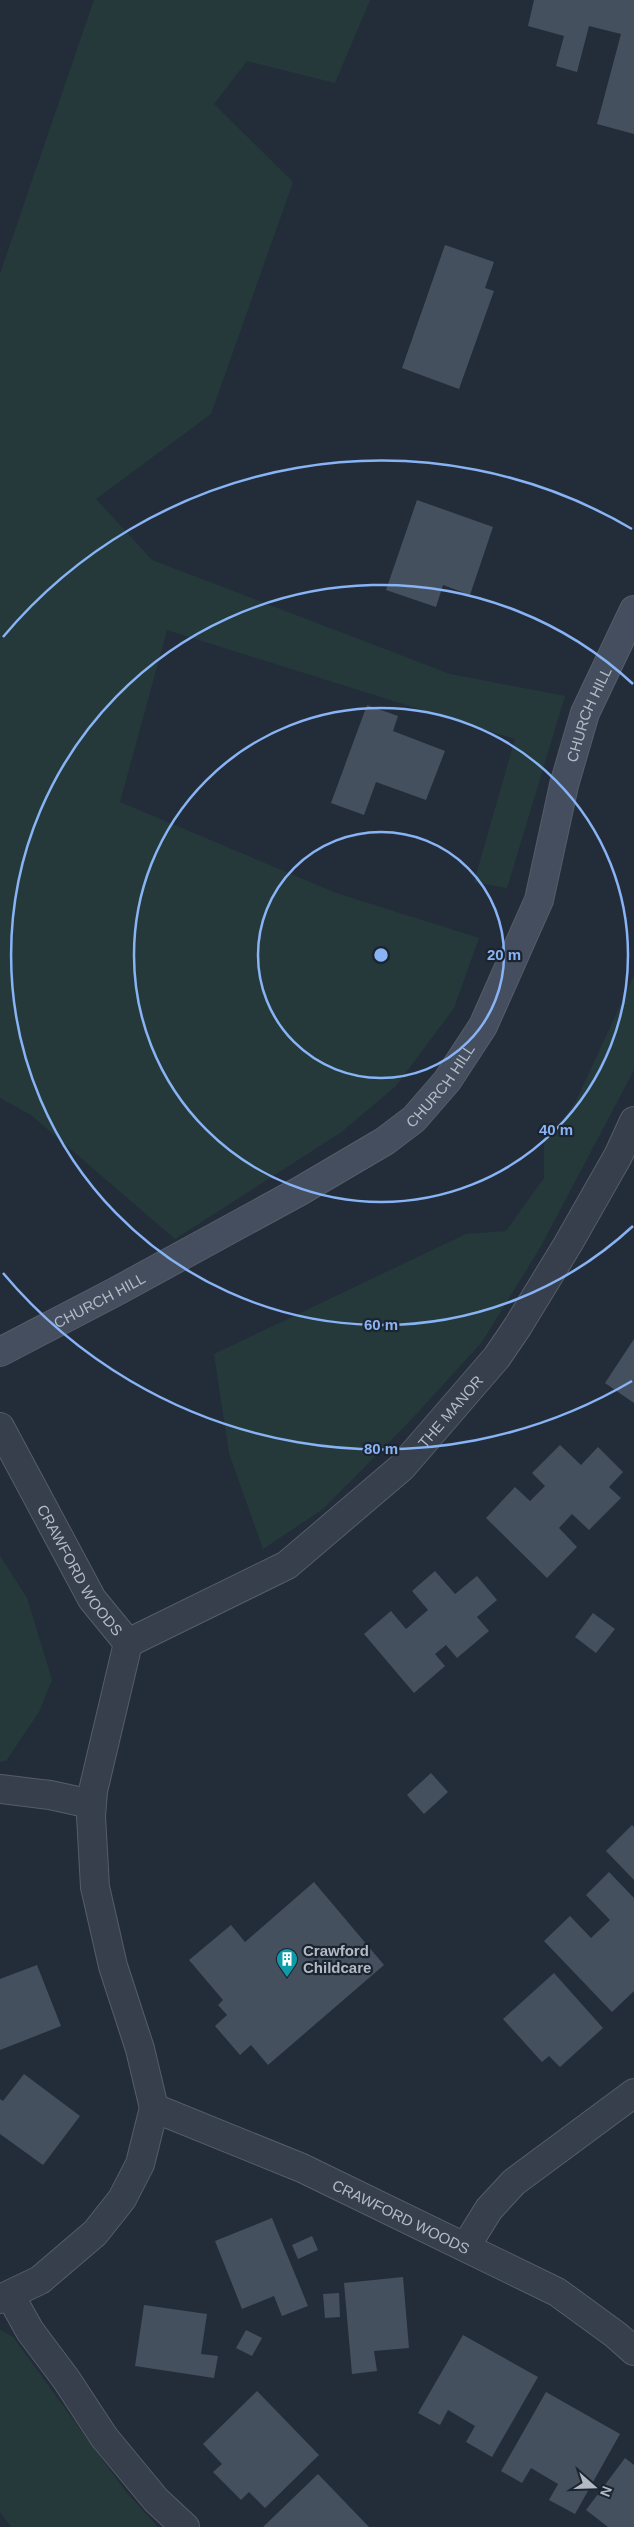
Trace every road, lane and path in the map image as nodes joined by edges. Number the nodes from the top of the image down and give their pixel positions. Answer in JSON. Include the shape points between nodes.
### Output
{"nodes":[{"id":1,"x":634,"y":610,"type":"edge"},
{"id":2,"x":634,"y":1122,"type":"edge"},
{"id":3,"x":0,"y":1352,"type":"edge"},
{"id":4,"x":0,"y":1427,"type":"edge"},
{"id":5,"x":128,"y":1643,"type":"junction"},
{"id":6,"x":0,"y":1789,"type":"edge"},
{"id":7,"x":90,"y":1804,"type":"junction"},
{"id":8,"x":634,"y":2093,"type":"edge"},
{"id":9,"x":154,"y":2108,"type":"junction"},
{"id":10,"x":466,"y":2246,"type":"junction"},
{"id":11,"x":5,"y":2297,"type":"edge"},
{"id":12,"x":634,"y":2351,"type":"edge"},
{"id":13,"x":185,"y":2527,"type":"edge"}],
"edges":[{"from":1,"to":3,"type":"street","name":"CHURCH HILL","via":[[585,713],[564,785],[539,900],[483,1026],[447,1081],[414,1119],[385,1140],[283,1201]]},
{"from":2,"to":5,"type":"street","name":"THE MANOR","via":[[573,1236],[518,1326],[497,1357],[402,1467],[287,1565]]},
{"from":4,"to":5,"type":"street","name":"CRAWFORD WOODS","via":[[92,1599]]},
{"from":5,"to":7,"type":"street","name":"CRAWFORD WOODS"},
{"from":6,"to":7,"type":"street"},
{"from":7,"to":9,"type":"street","name":"CRAWFORD WOODS","via":[[95,1886],[113,1966],[140,2049]]},
{"from":8,"to":10,"type":"street","via":[[514,2182],[489,2209]]},
{"from":9,"to":10,"type":"street","name":"CRAWFORD WOODS","via":[[302,2168]]},
{"from":9,"to":11,"type":"street","name":"CRAWFORD WOODS","via":[[140,2164],[122,2199],[95,2233],[69,2258],[40,2280]]},
{"from":10,"to":12,"type":"street","name":"CRAWFORD WOODS","via":[[557,2292]]},
{"from":11,"to":13,"type":"street","name":"CRAWFORD WOODS","via":[[104,2437],[156,2500]]}]}
